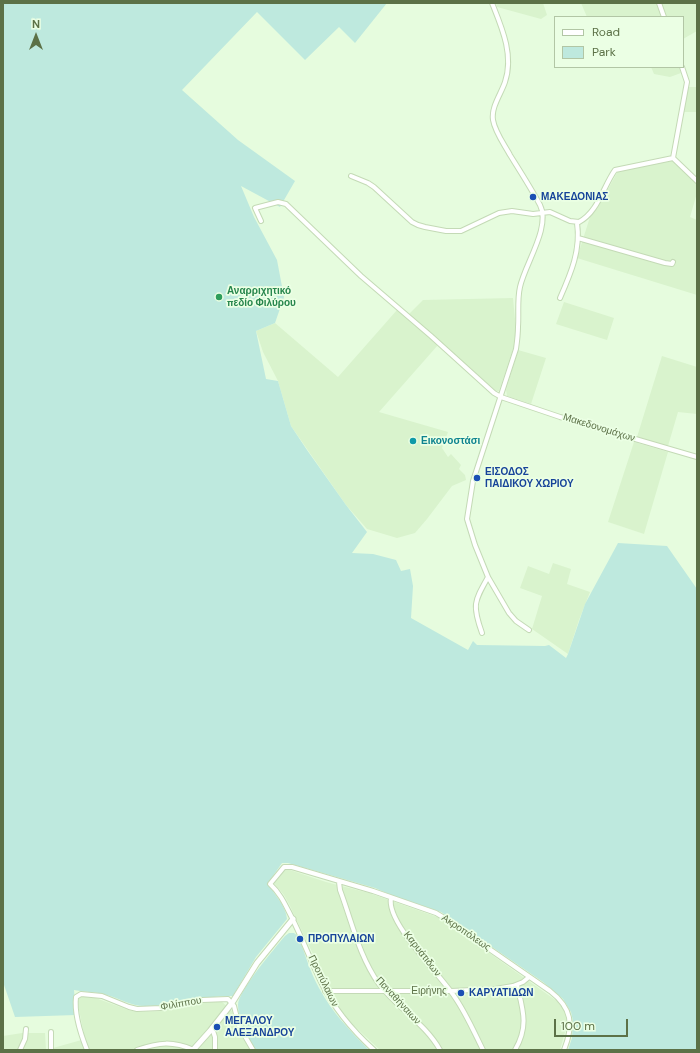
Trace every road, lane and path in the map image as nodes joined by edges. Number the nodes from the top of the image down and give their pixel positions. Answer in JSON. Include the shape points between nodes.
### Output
{"nodes":[{"id":1,"x":492,"y":3,"type":"edge"},
{"id":2,"x":659,"y":3,"type":"edge"},
{"id":3,"x":664,"y":16,"type":"edge"},
{"id":4,"x":682,"y":68,"type":"edge"},
{"id":5,"x":673,"y":158,"type":"junction"},
{"id":6,"x":351,"y":176,"type":"dead end"},
{"id":7,"x":697,"y":181,"type":"edge"},
{"id":8,"x":543,"y":212,"type":"junction"},
{"id":9,"x":260,"y":221,"type":"dead end"},
{"id":10,"x":577,"y":223,"type":"junction"},
{"id":11,"x":578,"y":238,"type":"junction"},
{"id":12,"x":673,"y":262,"type":"dead end"},
{"id":13,"x":560,"y":298,"type":"dead end"},
{"id":14,"x":501,"y":397,"type":"junction"},
{"id":15,"x":697,"y":458,"type":"edge"},
{"id":16,"x":488,"y":577,"type":"junction"},
{"id":17,"x":529,"y":630,"type":"dead end"},
{"id":18,"x":482,"y":632,"type":"dead end"},
{"id":19,"x":339,"y":882,"type":"junction"},
{"id":20,"x":270,"y":884,"type":"joint"},
{"id":21,"x":391,"y":898,"type":"junction"},
{"id":22,"x":293,"y":919,"type":"junction"},
{"id":23,"x":529,"y":977,"type":"junction"},
{"id":24,"x":517,"y":985,"type":"junction"},
{"id":25,"x":451,"y":990,"type":"junction"},
{"id":26,"x":325,"y":991,"type":"junction"},
{"id":27,"x":386,"y":991,"type":"junction"},
{"id":28,"x":232,"y":1003,"type":"junction"},
{"id":29,"x":212,"y":1028,"type":"junction"},
{"id":30,"x":26,"y":1029,"type":"dead end"},
{"id":31,"x":51,"y":1032,"type":"dead end"},
{"id":32,"x":20,"y":1050,"type":"edge"},
{"id":33,"x":51,"y":1050,"type":"edge"},
{"id":34,"x":87,"y":1050,"type":"edge"},
{"id":35,"x":137,"y":1050,"type":"edge"},
{"id":36,"x":193,"y":1050,"type":"edge"},
{"id":37,"x":215,"y":1050,"type":"edge"},
{"id":38,"x":253,"y":1050,"type":"edge"},
{"id":39,"x":374,"y":1050,"type":"edge"},
{"id":40,"x":440,"y":1050,"type":"edge"},
{"id":41,"x":483,"y":1050,"type":"edge"},
{"id":42,"x":515,"y":1050,"type":"edge"},
{"id":43,"x":564,"y":1050,"type":"edge"}],
"edges":[{"from":1,"to":8,"type":"street","via":[[504,35],[508,60],[505,83],[493,112],[494,122]]},
{"from":2,"to":3,"type":"street"},
{"from":4,"to":5,"type":"street","via":[[687,82]]},
{"from":5,"to":7,"type":"street"},
{"from":5,"to":10,"type":"street","via":[[615,170],[598,202],[584,219]]},
{"from":6,"to":8,"type":"street","via":[[371,184],[412,222],[446,231],[461,231],[503,212]]},
{"from":8,"to":10,"type":"street","via":[[550,212]]},
{"from":8,"to":14,"type":"street","via":[[540,231],[520,287],[516,349]]},
{"from":9,"to":14,"type":"street","name":"Μακεδονομάχων","via":[[255,208],[278,202],[286,204],[361,276]]},
{"from":10,"to":11,"type":"street"},
{"from":11,"to":12,"type":"street","via":[[670,264]]},
{"from":11,"to":13,"type":"street","via":[[576,256]]},
{"from":14,"to":15,"type":"street","name":"Μακεδονομάχων"},
{"from":14,"to":16,"type":"street","via":[[473,481],[467,519]]},
{"from":16,"to":17,"type":"street","via":[[512,617]]},
{"from":16,"to":18,"type":"street","via":[[476,598],[475,614]]},
{"from":19,"to":20,"type":"street","name":"Ακροπόλεως","via":[[286,866]]},
{"from":19,"to":21,"type":"street","name":"Ακροπόλεως"},
{"from":19,"to":27,"type":"street","name":"Παναθήναιων","via":[[362,954]]},
{"from":20,"to":22,"type":"street","name":"Προπύλαιων"},
{"from":21,"to":23,"type":"street","name":"Ακροπόλεως","via":[[438,914]]},
{"from":21,"to":25,"type":"street","name":"Καρυάτιδων","via":[[391,910],[409,940]]},
{"from":22,"to":26,"type":"street","name":"Προπύλαιων"},
{"from":22,"to":28,"type":"street","via":[[254,968]]},
{"from":23,"to":24,"type":"street","name":"Ειρήνης"},
{"from":23,"to":43,"type":"street","name":"Ακροπόλεως","via":[[555,994],[566,1007],[570,1025]]},
{"from":24,"to":25,"type":"street","name":"Ειρήνης"},
{"from":24,"to":42,"type":"street","via":[[524,1022],[521,1039]]},
{"from":25,"to":27,"type":"street","name":"Ειρήνης"},
{"from":25,"to":41,"type":"street","name":"Καρυάτιδων"},
{"from":26,"to":27,"type":"street","name":"Ειρήνης"},
{"from":26,"to":39,"type":"street","name":"Προπύλαιων","via":[[344,1020]]},
{"from":27,"to":40,"type":"street","name":"Παναθήναιων","via":[[429,1034]]},
{"from":28,"to":29,"type":"street"},
{"from":28,"to":34,"type":"street","name":"Φιλίππου","via":[[226,999],[202,1000],[161,1008],[137,1009],[102,996],[78,995],[78,1019]]},
{"from":28,"to":38,"type":"street","via":[[239,1026]]},
{"from":29,"to":36,"type":"street"},
{"from":29,"to":37,"type":"street"},
{"from":30,"to":32,"type":"street"},
{"from":31,"to":33,"type":"street"},
{"from":35,"to":36,"type":"street","via":[[167,1043]]}]}
